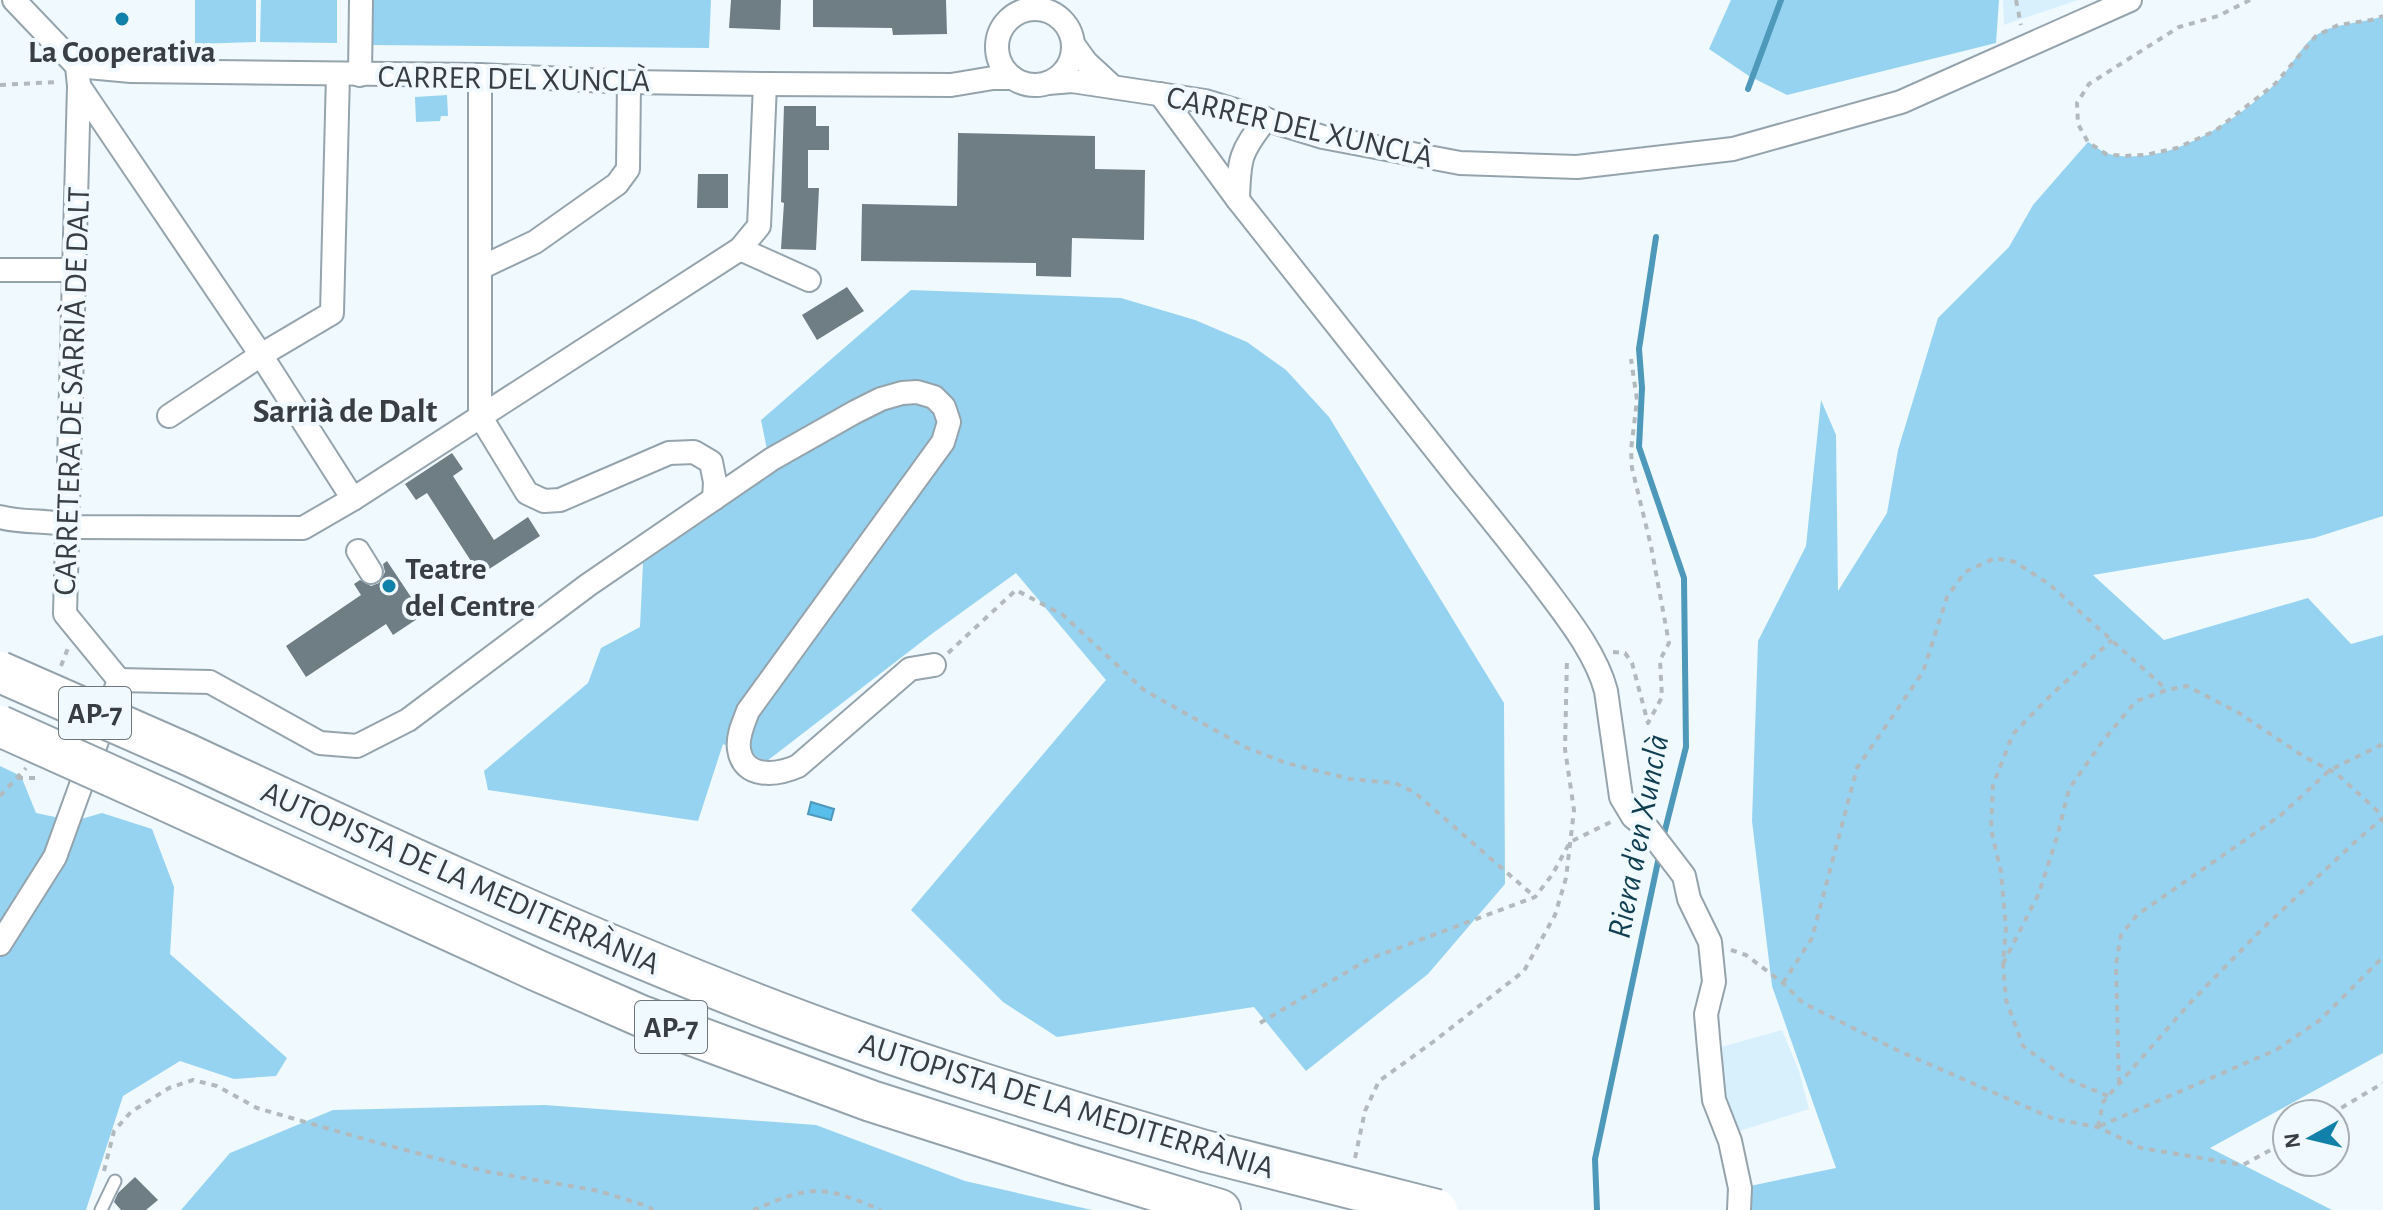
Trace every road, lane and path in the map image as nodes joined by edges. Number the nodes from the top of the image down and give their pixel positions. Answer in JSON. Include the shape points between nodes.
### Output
{"nodes":[{"id":1,"x":14,"y":0,"type":"edge"},
{"id":2,"x":361,"y":0,"type":"edge"},
{"id":3,"x":2130,"y":0,"type":"edge"},
{"id":4,"x":2250,"y":0,"type":"edge"},
{"id":5,"x":1019,"y":6,"type":"edge"},
{"id":6,"x":1052,"y":7,"type":"edge"},
{"id":7,"x":2383,"y":16,"type":"edge"},
{"id":8,"x":998,"y":40,"type":"junction"},
{"id":9,"x":1073,"y":44,"type":"junction"},
{"id":10,"x":349,"y":74,"type":"junction"},
{"id":11,"x":480,"y":75,"type":"junction"},
{"id":12,"x":79,"y":78,"type":"junction"},
{"id":13,"x":1013,"y":78,"type":"junction"},
{"id":14,"x":629,"y":82,"type":"junction"},
{"id":15,"x":1048,"y":83,"type":"junction"},
{"id":16,"x":765,"y":84,"type":"junction"},
{"id":17,"x":0,"y":85,"type":"edge"},
{"id":18,"x":951,"y":85,"type":"junction"},
{"id":19,"x":1113,"y":87,"type":"junction"},
{"id":20,"x":1160,"y":94,"type":"junction"},
{"id":21,"x":1266,"y":119,"type":"junction"},
{"id":22,"x":1238,"y":200,"type":"junction"},
{"id":23,"x":740,"y":249,"type":"junction"},
{"id":24,"x":480,"y":268,"type":"junction"},
{"id":25,"x":0,"y":270,"type":"edge"},
{"id":26,"x":74,"y":270,"type":"junction"},
{"id":27,"x":809,"y":280,"type":"dead end"},
{"id":28,"x":261,"y":355,"type":"junction"},
{"id":29,"x":1631,"y":359,"type":"dead end"},
{"id":30,"x":169,"y":416,"type":"dead end"},
{"id":31,"x":480,"y":416,"type":"junction"},
{"id":32,"x":353,"y":499,"type":"junction"},
{"id":33,"x":714,"y":499,"type":"junction"},
{"id":34,"x":0,"y":517,"type":"edge"},
{"id":35,"x":66,"y":524,"type":"junction"},
{"id":36,"x":358,"y":551,"type":"dead end"},
{"id":37,"x":371,"y":572,"type":"dead end"},
{"id":38,"x":1581,"y":638,"type":"junction"},
{"id":39,"x":2112,"y":640,"type":"junction"},
{"id":40,"x":934,"y":665,"type":"joint"},
{"id":41,"x":0,"y":672,"type":"edge"},
{"id":42,"x":119,"y":680,"type":"junction"},
{"id":43,"x":2167,"y":690,"type":"junction"},
{"id":44,"x":0,"y":726,"type":"edge"},
{"id":45,"x":2383,"y":744,"type":"edge"},
{"id":46,"x":2330,"y":770,"type":"junction"},
{"id":47,"x":2383,"y":817,"type":"edge"},
{"id":48,"x":1648,"y":829,"type":"junction"},
{"id":49,"x":1570,"y":842,"type":"junction"},
{"id":50,"x":1535,"y":897,"type":"junction"},
{"id":51,"x":1710,"y":942,"type":"junction"},
{"id":52,"x":0,"y":944,"type":"edge"},
{"id":53,"x":2383,"y":957,"type":"edge"},
{"id":54,"x":2003,"y":964,"type":"junction"},
{"id":55,"x":1783,"y":983,"type":"junction"},
{"id":56,"x":1260,"y":1023,"type":"dead end"},
{"id":57,"x":2119,"y":1083,"type":"junction"},
{"id":58,"x":2383,"y":1083,"type":"edge"},
{"id":59,"x":2108,"y":1096,"type":"junction"},
{"id":60,"x":2351,"y":1102,"type":"edge"},
{"id":61,"x":2098,"y":1127,"type":"junction"},
{"id":62,"x":2271,"y":1150,"type":"edge"},
{"id":63,"x":1353,"y":1167,"type":"dead end"},
{"id":64,"x":115,"y":1181,"type":"dead end"},
{"id":65,"x":101,"y":1184,"type":"dead end"},
{"id":66,"x":1207,"y":1207,"type":"edge"},
{"id":67,"x":101,"y":1210,"type":"edge"},
{"id":68,"x":653,"y":1210,"type":"edge"},
{"id":69,"x":753,"y":1210,"type":"edge"},
{"id":70,"x":881,"y":1210,"type":"edge"},
{"id":71,"x":1437,"y":1210,"type":"edge"},
{"id":72,"x":1739,"y":1210,"type":"edge"}],
"edges":[{"from":1,"to":12,"type":"street"},
{"from":2,"to":10,"type":"street"},
{"from":3,"to":21,"type":"street","name":"CARRER DEL XUNCLÀ","via":[[1901,102],[1733,149],[1577,167],[1460,163],[1323,137]]},
{"from":4,"to":7,"type":"path","via":[[2179,27],[2089,84],[2077,103],[2078,124],[2088,142],[2106,154],[2123,156],[2177,148],[2215,131],[2275,84],[2316,36],[2338,25]]},
{"from":5,"to":6,"type":"street"},
{"from":5,"to":8,"type":"street"},
{"from":6,"to":9,"type":"street"},
{"from":8,"to":13,"type":"street","via":[[998,57]]},
{"from":8,"to":18,"type":"street","via":[[977,67]]},
{"from":9,"to":15,"type":"street","via":[[1067,67]]},
{"from":9,"to":19,"type":"street"},
{"from":10,"to":11,"type":"street","name":"CARRER DEL XUNCLÀ"},
{"from":10,"to":12,"type":"street","name":"CARRER DEL XUNCLÀ","via":[[131,71]]},
{"from":10,"to":28,"type":"street","via":[[332,313]]},
{"from":11,"to":14,"type":"street","name":"CARRER DEL XUNCLÀ"},
{"from":11,"to":24,"type":"street"},
{"from":12,"to":17,"type":"path"},
{"from":12,"to":26,"type":"street","name":"CARRETERA DE SARRIÀ DE DALT"},
{"from":12,"to":28,"type":"street"},
{"from":13,"to":15,"type":"street"},
{"from":13,"to":18,"type":"street","name":"CARRER DEL XUNCLÀ"},
{"from":14,"to":16,"type":"street","name":"CARRER DEL XUNCLÀ"},
{"from":14,"to":24,"type":"street","via":[[628,169],[617,184],[535,242]]},
{"from":15,"to":19,"type":"street","name":"CARRER DEL XUNCLÀ"},
{"from":16,"to":18,"type":"street","name":"CARRER DEL XUNCLÀ"},
{"from":16,"to":23,"type":"street","via":[[759,226]]},
{"from":19,"to":20,"type":"street","name":"CARRER DEL XUNCLÀ"},
{"from":20,"to":21,"type":"street","name":"CARRER DEL XUNCLÀ"},
{"from":20,"to":22,"type":"street"},
{"from":21,"to":22,"type":"street","via":[[1239,164]]},
{"from":22,"to":38,"type":"street"},
{"from":23,"to":27,"type":"street"},
{"from":23,"to":31,"type":"street"},
{"from":24,"to":31,"type":"street"},
{"from":25,"to":26,"type":"street"},
{"from":26,"to":35,"type":"street","name":"CARRETERA DE SARRIÀ DE DALT"},
{"from":28,"to":30,"type":"street"},
{"from":28,"to":32,"type":"street"},
{"from":29,"to":38,"type":"path","via":[[1637,400],[1632,468],[1669,643],[1660,660],[1662,697],[1648,723],[1625,653]]},
{"from":31,"to":32,"type":"street"},
{"from":31,"to":33,"type":"street","via":[[527,493],[544,501],[560,500],[669,453],[694,452],[711,462]]},
{"from":32,"to":35,"type":"street","via":[[303,528]]},
{"from":33,"to":40,"type":"street","via":[[772,459],[881,399],[917,392],[934,397],[949,422],[943,442],[748,711],[738,751],[754,770],[768,774],[798,766],[910,669]]},
{"from":33,"to":42,"type":"street","via":[[588,585],[408,720],[357,746],[320,743],[210,682]]},
{"from":34,"to":35,"type":"street"},
{"from":35,"to":42,"type":"street","name":"CARRETERA DE SARRIÀ DE DALT","via":[[65,614]]},
{"from":36,"to":37,"type":"street"},
{"from":38,"to":48,"type":"street","via":[[1606,691],[1621,797]]},
{"from":38,"to":49,"type":"path","via":[[1570,641],[1566,665],[1565,752],[1574,810]]},
{"from":39,"to":43,"type":"path"},
{"from":39,"to":54,"type":"path","via":[[2013,734],[1993,785],[1991,829],[2006,928]]},
{"from":39,"to":55,"type":"path","via":[[2049,584],[2015,562],[1995,558],[1965,572],[1947,597],[1923,672],[1857,768],[1812,938]]},
{"from":40,"to":50,"type":"path","via":[[1016,590],[1063,615],[1144,690],[1245,747],[1299,766],[1395,783],[1414,792]]},
{"from":41,"to":71,"type":"highway","name":"AUTOPISTA DE LA MEDITERRÀNIA","number":"AP-7","bridge":true,"via":[[540,917],[759,1006],[986,1086],[1205,1151]]},
{"from":42,"to":52,"type":"street","via":[[55,857]]},
{"from":43,"to":46,"type":"path","via":[[2187,686]]},
{"from":43,"to":54,"type":"path","via":[[2136,701],[2069,789],[2039,893]]},
{"from":44,"to":66,"type":"highway","name":"AUTOPISTA DE LA MEDITERRÀNIA","number":"AP-7","bridge":true,"via":[[641,1016],[871,1101]]},
{"from":45,"to":46,"type":"path"},
{"from":46,"to":47,"type":"path"},
{"from":46,"to":57,"type":"path","via":[[2281,815],[2137,915],[2121,935],[2116,964]]},
{"from":47,"to":57,"type":"path","via":[[2261,930]]},
{"from":48,"to":49,"type":"path","via":[[1620,820]]},
{"from":48,"to":51,"type":"street","via":[[1684,876]]},
{"from":49,"to":50,"type":"path"},
{"from":49,"to":63,"type":"path","via":[[1555,915],[1524,971],[1379,1081],[1365,1111]]},
{"from":50,"to":56,"type":"path","via":[[1369,959]]},
{"from":51,"to":55,"type":"path","via":[[1746,955]]},
{"from":51,"to":72,"type":"street","via":[[1714,982],[1706,1014],[1714,1100],[1730,1141]]},
{"from":53,"to":61,"type":"path","via":[[2320,1020],[2276,1050]]},
{"from":54,"to":59,"type":"path","via":[[2006,1000],[2023,1046],[2067,1079]]},
{"from":55,"to":61,"type":"path","via":[[1803,1003],[1899,1051],[2054,1119]]},
{"from":57,"to":59,"type":"path"},
{"from":58,"to":60,"type":"path"},
{"from":59,"to":61,"type":"path"},
{"from":61,"to":62,"type":"path","via":[[2141,1148],[2243,1165]]},
{"from":64,"to":67,"type":"lane"},
{"from":65,"to":68,"type":"path","via":[[114,1131],[131,1112],[193,1080],[217,1086],[257,1108],[364,1139],[484,1171],[599,1191]]},
{"from":69,"to":70,"type":"path","via":[[803,1192],[825,1192]]}]}
